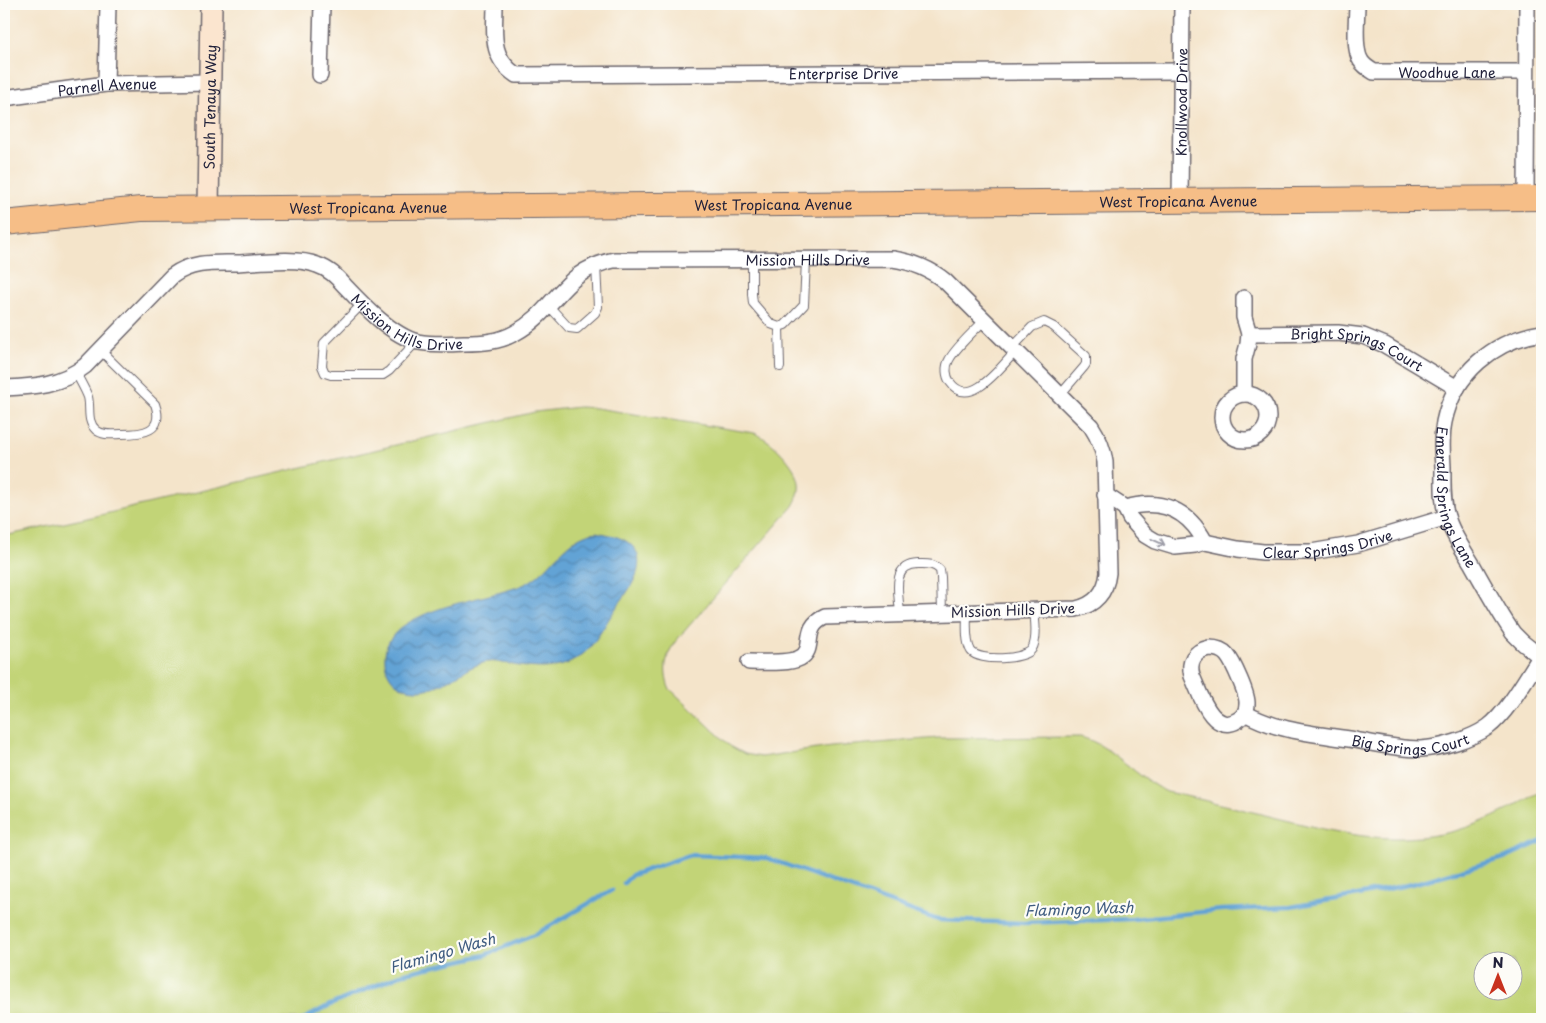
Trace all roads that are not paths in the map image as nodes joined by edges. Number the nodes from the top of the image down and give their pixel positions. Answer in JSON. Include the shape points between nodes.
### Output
{"nodes":[{"id":1,"x":108,"y":4,"type":"edge"},
{"id":2,"x":211,"y":4,"type":"edge"},
{"id":3,"x":322,"y":4,"type":"edge"},
{"id":4,"x":495,"y":4,"type":"edge"},
{"id":5,"x":1182,"y":4,"type":"edge"},
{"id":6,"x":1357,"y":4,"type":"edge"},
{"id":7,"x":1527,"y":4,"type":"edge"},
{"id":8,"x":1181,"y":71,"type":"junction"},
{"id":9,"x":1526,"y":72,"type":"junction"},
{"id":10,"x":320,"y":75,"type":"dead end"},
{"id":11,"x":210,"y":82,"type":"junction"},
{"id":12,"x":106,"y":84,"type":"junction"},
{"id":13,"x":4,"y":98,"type":"edge"},
{"id":14,"x":1534,"y":198,"type":"edge"},
{"id":15,"x":1180,"y":201,"type":"junction"},
{"id":16,"x":208,"y":209,"type":"junction"},
{"id":17,"x":4,"y":223,"type":"edge"},
{"id":18,"x":752,"y":260,"type":"junction"},
{"id":19,"x":806,"y":260,"type":"junction"},
{"id":20,"x":596,"y":264,"type":"junction"},
{"id":21,"x":1244,"y":298,"type":"dead end"},
{"id":22,"x":363,"y":303,"type":"junction"},
{"id":23,"x":548,"y":305,"type":"junction"},
{"id":24,"x":984,"y":320,"type":"junction"},
{"id":25,"x":779,"y":327,"type":"junction"},
{"id":26,"x":1542,"y":333,"type":"edge"},
{"id":27,"x":1249,"y":334,"type":"junction"},
{"id":28,"x":417,"y":342,"type":"junction"},
{"id":29,"x":1014,"y":349,"type":"junction"},
{"id":30,"x":100,"y":350,"type":"junction"},
{"id":31,"x":780,"y":367,"type":"dead end"},
{"id":32,"x":76,"y":373,"type":"junction"},
{"id":33,"x":4,"y":388,"type":"edge"},
{"id":34,"x":1457,"y":388,"type":"junction"},
{"id":35,"x":1244,"y":394,"type":"dead end"},
{"id":36,"x":1060,"y":395,"type":"junction"},
{"id":37,"x":1105,"y":495,"type":"junction"},
{"id":38,"x":1125,"y":508,"type":"junction"},
{"id":39,"x":1447,"y":517,"type":"junction"},
{"id":40,"x":1205,"y":542,"type":"junction"},
{"id":41,"x":1034,"y":610,"type":"junction"},
{"id":42,"x":967,"y":612,"type":"junction"},
{"id":43,"x":942,"y":613,"type":"junction"},
{"id":44,"x":900,"y":614,"type":"junction"},
{"id":45,"x":1541,"y":657,"type":"edge"},
{"id":46,"x":749,"y":662,"type":"dead end"},
{"id":47,"x":1245,"y":713,"type":"junction"}],
"edges":[{"from":1,"to":12,"type":"street"},
{"from":2,"to":11,"type":"street","name":"South Tenaya Way"},
{"from":3,"to":10,"type":"street"},
{"from":4,"to":8,"type":"street","name":"Enterprise Drive","via":[[495,44],[499,59],[516,75]]},
{"from":5,"to":8,"type":"street","name":"Knollwood Drive"},
{"from":6,"to":9,"type":"street","name":"Woodhue Lane","via":[[1360,60],[1374,72]]},
{"from":7,"to":9,"type":"street"},
{"from":8,"to":15,"type":"street","name":"Knollwood Drive"},
{"from":9,"to":14,"type":"street"},
{"from":11,"to":12,"type":"street","name":"Parnell Avenue"},
{"from":11,"to":16,"type":"street","name":"South Tenaya Way"},
{"from":12,"to":13,"type":"street","name":"Parnell Avenue"},
{"from":14,"to":15,"type":"main road","name":"West Tropicana Avenue"},
{"from":15,"to":16,"type":"main road","name":"West Tropicana Avenue"},
{"from":16,"to":17,"type":"main road","name":"West Tropicana Avenue","via":[[142,209]]},
{"from":18,"to":19,"type":"street","name":"Mission Hills Drive"},
{"from":18,"to":20,"type":"street","name":"Mission Hills Drive","via":[[624,259]]},
{"from":18,"to":25,"type":"lane","via":[[753,304],[771,324]]},
{"from":19,"to":24,"type":"street","name":"Mission Hills Drive","via":[[893,259],[912,262],[934,272]]},
{"from":19,"to":25,"type":"lane","via":[[804,305]]},
{"from":20,"to":23,"type":"street","name":"Mission Hills Drive","via":[[577,275]]},
{"from":20,"to":23,"type":"lane","via":[[598,307],[577,330],[569,328]]},
{"from":21,"to":27,"type":"street","via":[[1244,317]]},
{"from":22,"to":28,"type":"street","name":"Mission Hills Drive","via":[[390,328]]},
{"from":22,"to":28,"type":"lane","via":[[324,343],[322,366],[325,373],[383,374]]},
{"from":22,"to":30,"type":"street","name":"Mission Hills Drive","via":[[331,272],[314,264],[202,263],[184,268],[172,276]]},
{"from":23,"to":28,"type":"street","name":"Mission Hills Drive","via":[[523,328],[496,341]]},
{"from":24,"to":29,"type":"street","name":"Mission Hills Drive"},
{"from":24,"to":29,"type":"lane","via":[[949,360],[948,377],[955,387],[967,391],[979,388]]},
{"from":25,"to":31,"type":"lane"},
{"from":26,"to":34,"type":"street","name":"Emerald Springs Lane","via":[[1516,339],[1495,349],[1476,363]]},
{"from":27,"to":34,"type":"street","name":"Bright Springs Court","via":[[1338,333],[1363,336],[1385,345]]},
{"from":27,"to":35,"type":"street","via":[[1244,359]]},
{"from":29,"to":36,"type":"street","name":"Mission Hills Drive"},
{"from":29,"to":36,"type":"lane","via":[[1032,326],[1044,322],[1084,353],[1084,367]]},
{"from":30,"to":32,"type":"street","name":"Mission Hills Drive"},
{"from":30,"to":32,"type":"lane","via":[[155,404],[158,414],[151,429],[142,434],[97,431],[91,423],[87,396]]},
{"from":32,"to":33,"type":"street","name":"Mission Hills Drive","via":[[55,382]]},
{"from":34,"to":39,"type":"street","name":"Emerald Springs Lane","via":[[1447,411],[1442,436]]},
{"from":36,"to":37,"type":"street","name":"Mission Hills Drive","via":[[1098,435],[1104,454]]},
{"from":37,"to":38,"type":"street","name":"Clear Springs Drive"},
{"from":37,"to":41,"type":"street","name":"Mission Hills Drive","via":[[1108,573],[1105,589],[1083,607]]},
{"from":38,"to":40,"type":"street","via":[[1156,504],[1176,511],[1193,524]]},
{"from":38,"to":40,"type":"street","name":"Clear Springs Drive","one_way":true,"via":[[1137,527],[1155,541],[1175,547]]},
{"from":39,"to":40,"type":"street","name":"Clear Springs Drive","via":[[1358,544],[1311,552],[1263,552]]},
{"from":39,"to":45,"type":"street","name":"Emerald Springs Lane","via":[[1505,621],[1523,643]]},
{"from":41,"to":42,"type":"street","name":"Mission Hills Drive"},
{"from":41,"to":42,"type":"lane","via":[[1035,639],[1030,652],[1020,657],[984,658],[976,655],[970,648]]},
{"from":42,"to":43,"type":"street","name":"Mission Hills Drive"},
{"from":43,"to":44,"type":"street","name":"Mission Hills Drive"},
{"from":43,"to":44,"type":"lane","via":[[940,570],[930,564],[911,564],[904,567],[899,575]]},
{"from":44,"to":46,"type":"street","name":"Mission Hills Drive","via":[[825,617],[811,628],[807,651],[799,659]]},
{"from":45,"to":47,"type":"street","name":"Big Springs Court","via":[[1496,721],[1480,732],[1434,747],[1406,748],[1281,728]]},
{"from":47,"to":47,"type":"street","via":[[1246,695],[1226,655],[1216,648],[1197,653],[1190,670],[1211,716],[1229,723]]}]}
